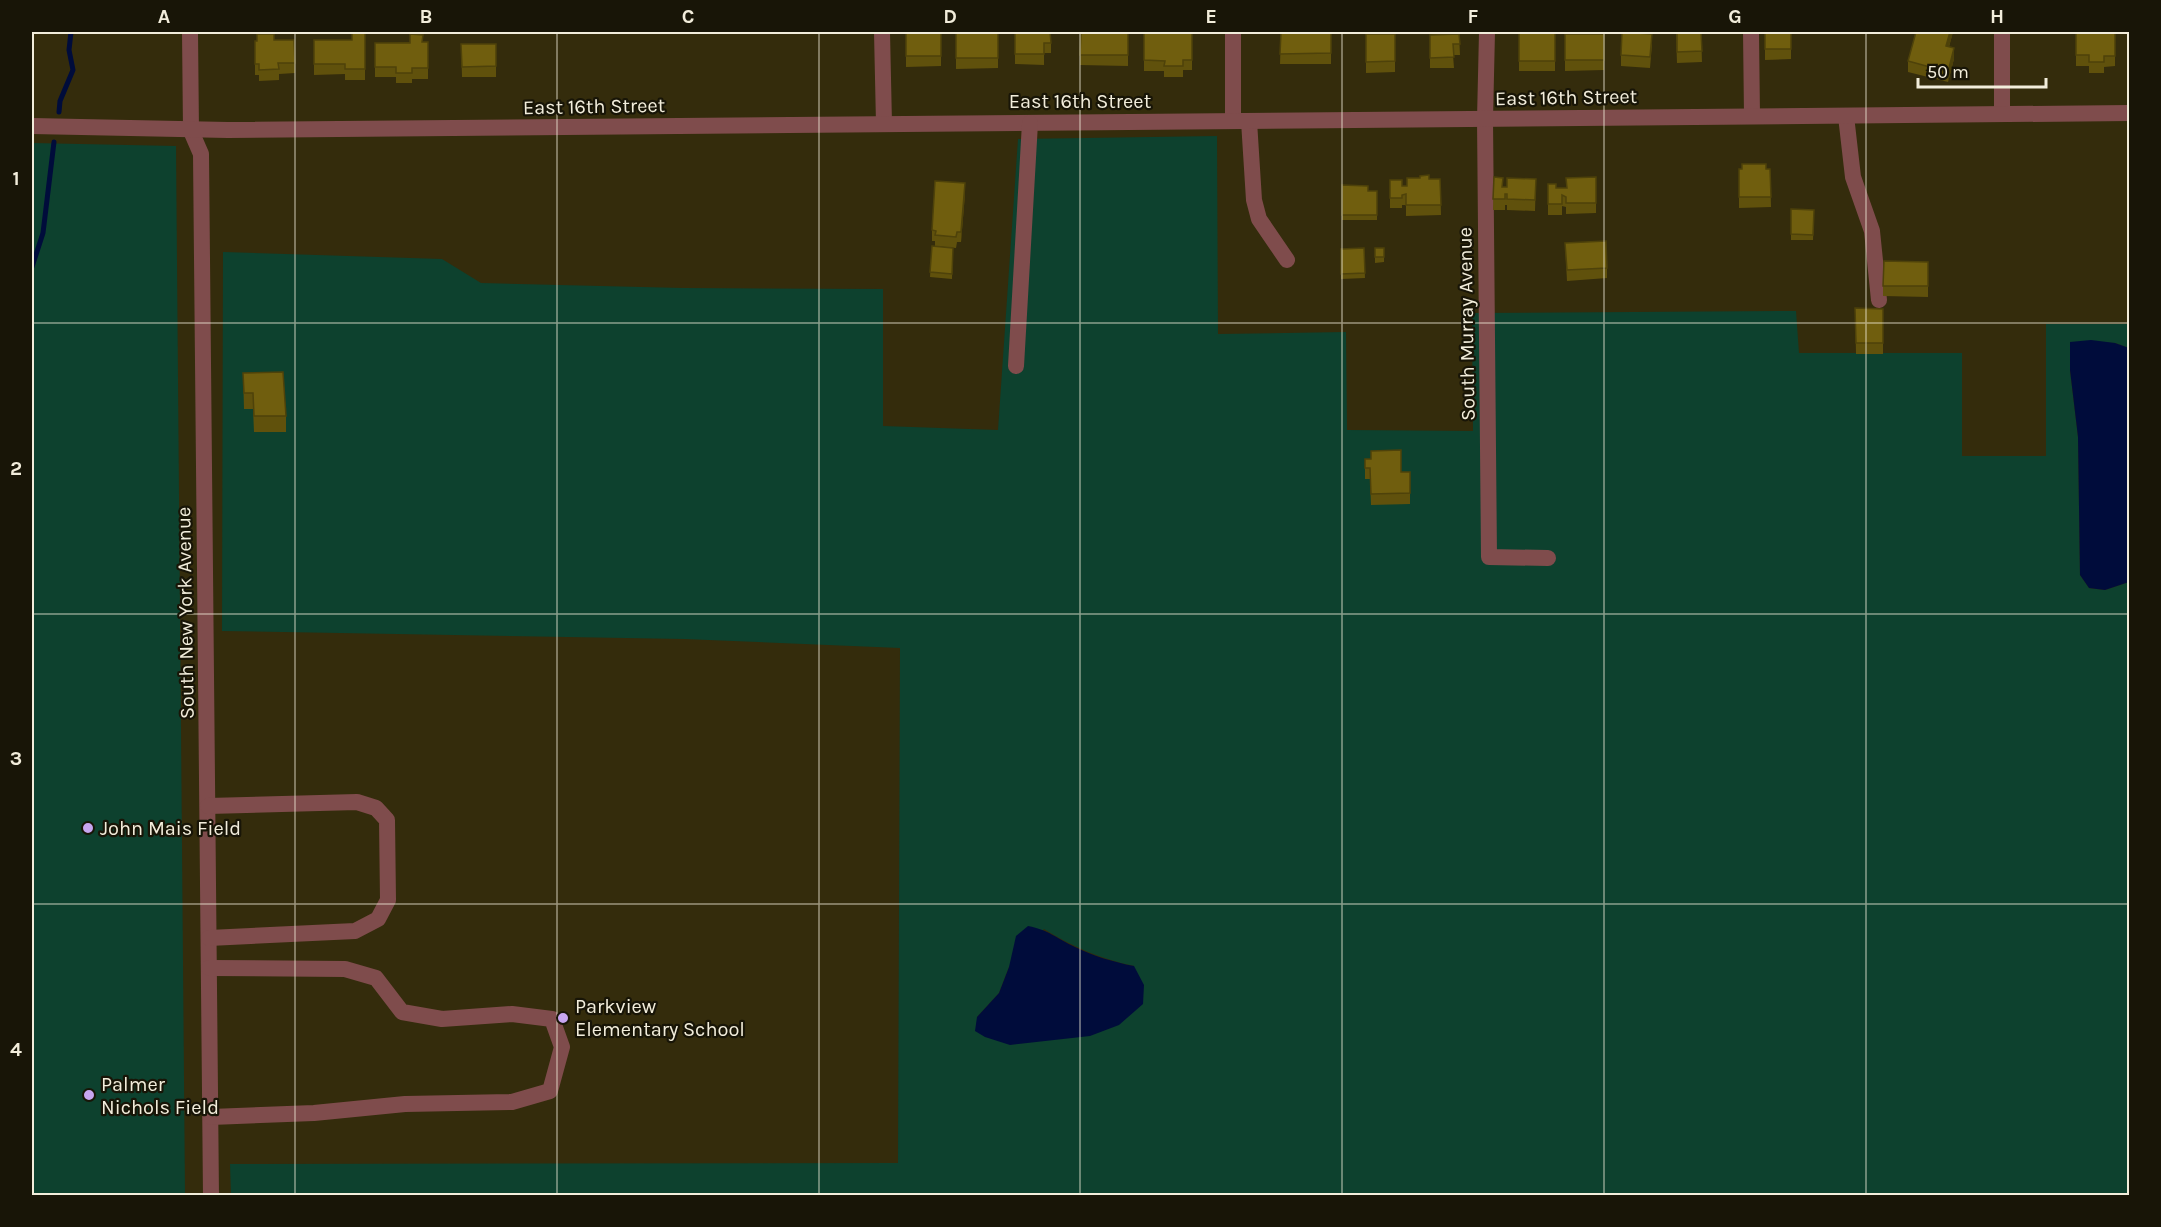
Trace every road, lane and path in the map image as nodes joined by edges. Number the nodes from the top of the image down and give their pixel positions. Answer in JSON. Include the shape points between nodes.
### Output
{"nodes":[{"id":1,"x":190,"y":32,"type":"edge"},
{"id":2,"x":882,"y":32,"type":"edge"},
{"id":3,"x":1233,"y":32,"type":"edge"},
{"id":4,"x":1487,"y":32,"type":"edge"},
{"id":5,"x":1751,"y":32,"type":"edge"},
{"id":6,"x":2002,"y":32,"type":"edge"},
{"id":7,"x":2130,"y":113,"type":"edge"},
{"id":8,"x":2002,"y":114,"type":"junction"},
{"id":9,"x":1752,"y":116,"type":"junction"},
{"id":10,"x":1846,"y":116,"type":"junction"},
{"id":11,"x":1485,"y":119,"type":"junction"},
{"id":12,"x":1241,"y":121,"type":"junction"},
{"id":13,"x":1030,"y":123,"type":"junction"},
{"id":14,"x":884,"y":124,"type":"junction"},
{"id":15,"x":32,"y":126,"type":"edge"},
{"id":16,"x":191,"y":130,"type":"junction"},
{"id":17,"x":1287,"y":260,"type":"dead end"},
{"id":18,"x":1879,"y":300,"type":"dead end"},
{"id":19,"x":1016,"y":366,"type":"dead end"},
{"id":20,"x":1548,"y":558,"type":"dead end"},
{"id":21,"x":208,"y":806,"type":"junction"},
{"id":22,"x":209,"y":938,"type":"junction"},
{"id":23,"x":209,"y":968,"type":"junction"},
{"id":24,"x":211,"y":1117,"type":"junction"},
{"id":25,"x":211,"y":1196,"type":"edge"}],
"edges":[{"from":1,"to":16,"type":"street","name":"South New York Avenue"},
{"from":2,"to":14,"type":"street"},
{"from":3,"to":12,"type":"street"},
{"from":4,"to":11,"type":"street","name":"South Murray Avenue"},
{"from":5,"to":9,"type":"street"},
{"from":6,"to":8,"type":"street"},
{"from":7,"to":8,"type":"street","name":"East 16th Street"},
{"from":8,"to":10,"type":"street","name":"East 16th Street"},
{"from":9,"to":10,"type":"street","name":"East 16th Street"},
{"from":9,"to":11,"type":"street","name":"East 16th Street"},
{"from":10,"to":18,"type":"street","via":[[1853,177],[1872,231]]},
{"from":11,"to":12,"type":"street","name":"East 16th Street"},
{"from":11,"to":20,"type":"street","name":"South Murray Avenue","via":[[1489,557]]},
{"from":12,"to":13,"type":"street","name":"East 16th Street"},
{"from":12,"to":17,"type":"street","via":[[1259,219]]},
{"from":13,"to":14,"type":"street","name":"East 16th Street"},
{"from":13,"to":19,"type":"street"},
{"from":14,"to":16,"type":"street","name":"East 16th Street"},
{"from":15,"to":16,"type":"street","name":"East 16th Street"},
{"from":16,"to":21,"type":"street","name":"South New York Avenue","via":[[201,154]]},
{"from":21,"to":22,"type":"street","name":"South New York Avenue"},
{"from":21,"to":22,"type":"street","via":[[357,802],[376,808],[387,820],[388,900],[378,919],[355,931]]},
{"from":22,"to":23,"type":"street","name":"South New York Avenue"},
{"from":23,"to":24,"type":"street","name":"South New York Avenue"},
{"from":23,"to":24,"type":"street","via":[[345,969],[376,978],[402,1012],[442,1019],[512,1014],[552,1019],[562,1047],[550,1091],[512,1102],[405,1104]]},
{"from":24,"to":25,"type":"street","name":"South New York Avenue"}]}
